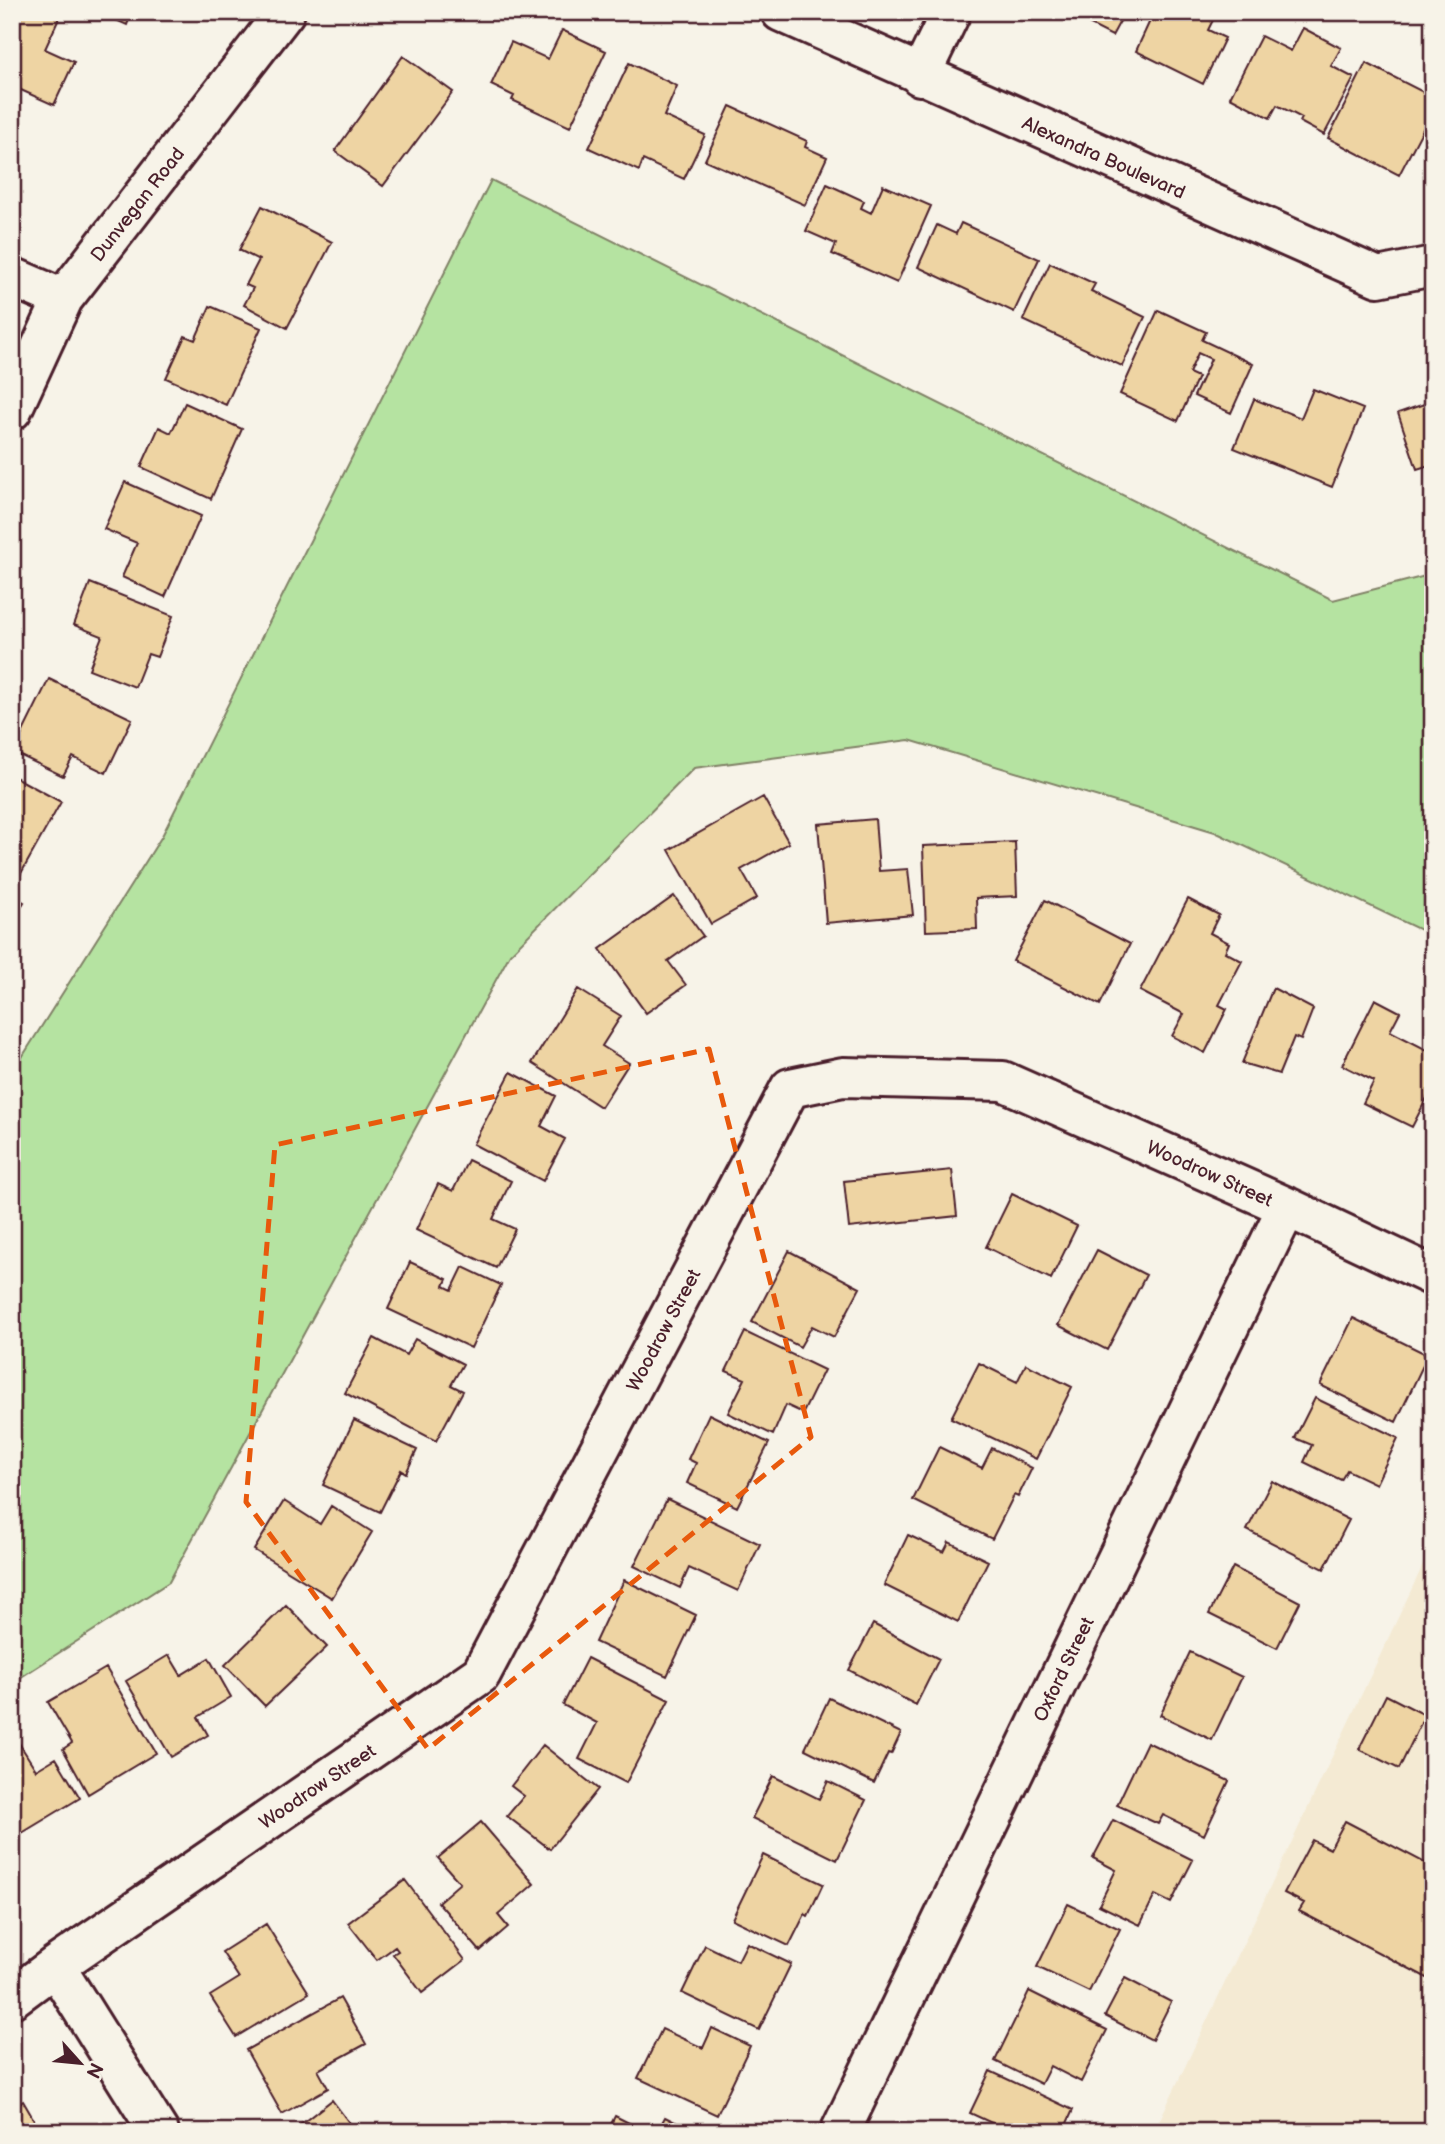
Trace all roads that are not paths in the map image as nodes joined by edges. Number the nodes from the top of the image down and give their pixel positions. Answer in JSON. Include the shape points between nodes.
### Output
{"nodes":[{"id":1,"x":285,"y":12,"type":"edge"},
{"id":2,"x":781,"y":12,"type":"edge"},
{"id":3,"x":951,"y":12,"type":"edge"},
{"id":4,"x":920,"y":76,"type":"junction"},
{"id":5,"x":1433,"y":267,"type":"edge"},
{"id":6,"x":12,"y":277,"type":"edge"},
{"id":7,"x":63,"y":299,"type":"junction"},
{"id":8,"x":12,"y":410,"type":"edge"},
{"id":9,"x":1287,"y":1207,"type":"junction"},
{"id":10,"x":1433,"y":1276,"type":"edge"},
{"id":11,"x":55,"y":1966,"type":"junction"},
{"id":12,"x":12,"y":1998,"type":"edge"},
{"id":13,"x":159,"y":2132,"type":"edge"},
{"id":14,"x":839,"y":2132,"type":"edge"}],
"edges":[{"from":1,"to":7,"type":"street","name":"Dunvegan Road"},
{"from":2,"to":4,"type":"street","name":"Alexandra Boulevard"},
{"from":3,"to":4,"type":"street"},
{"from":4,"to":5,"type":"street","name":"Alexandra Boulevard","via":[[1378,277]]},
{"from":6,"to":7,"type":"street"},
{"from":7,"to":8,"type":"street","name":"Dunvegan Road"},
{"from":9,"to":10,"type":"street","name":"Woodrow Street"},
{"from":9,"to":11,"type":"street","name":"Woodrow Street","via":[[1003,1081],[843,1077],[790,1088],[481,1674]]},
{"from":9,"to":14,"type":"street","name":"Oxford Street"},
{"from":11,"to":12,"type":"street","name":"Woodrow Street"},
{"from":11,"to":13,"type":"street"}]}
